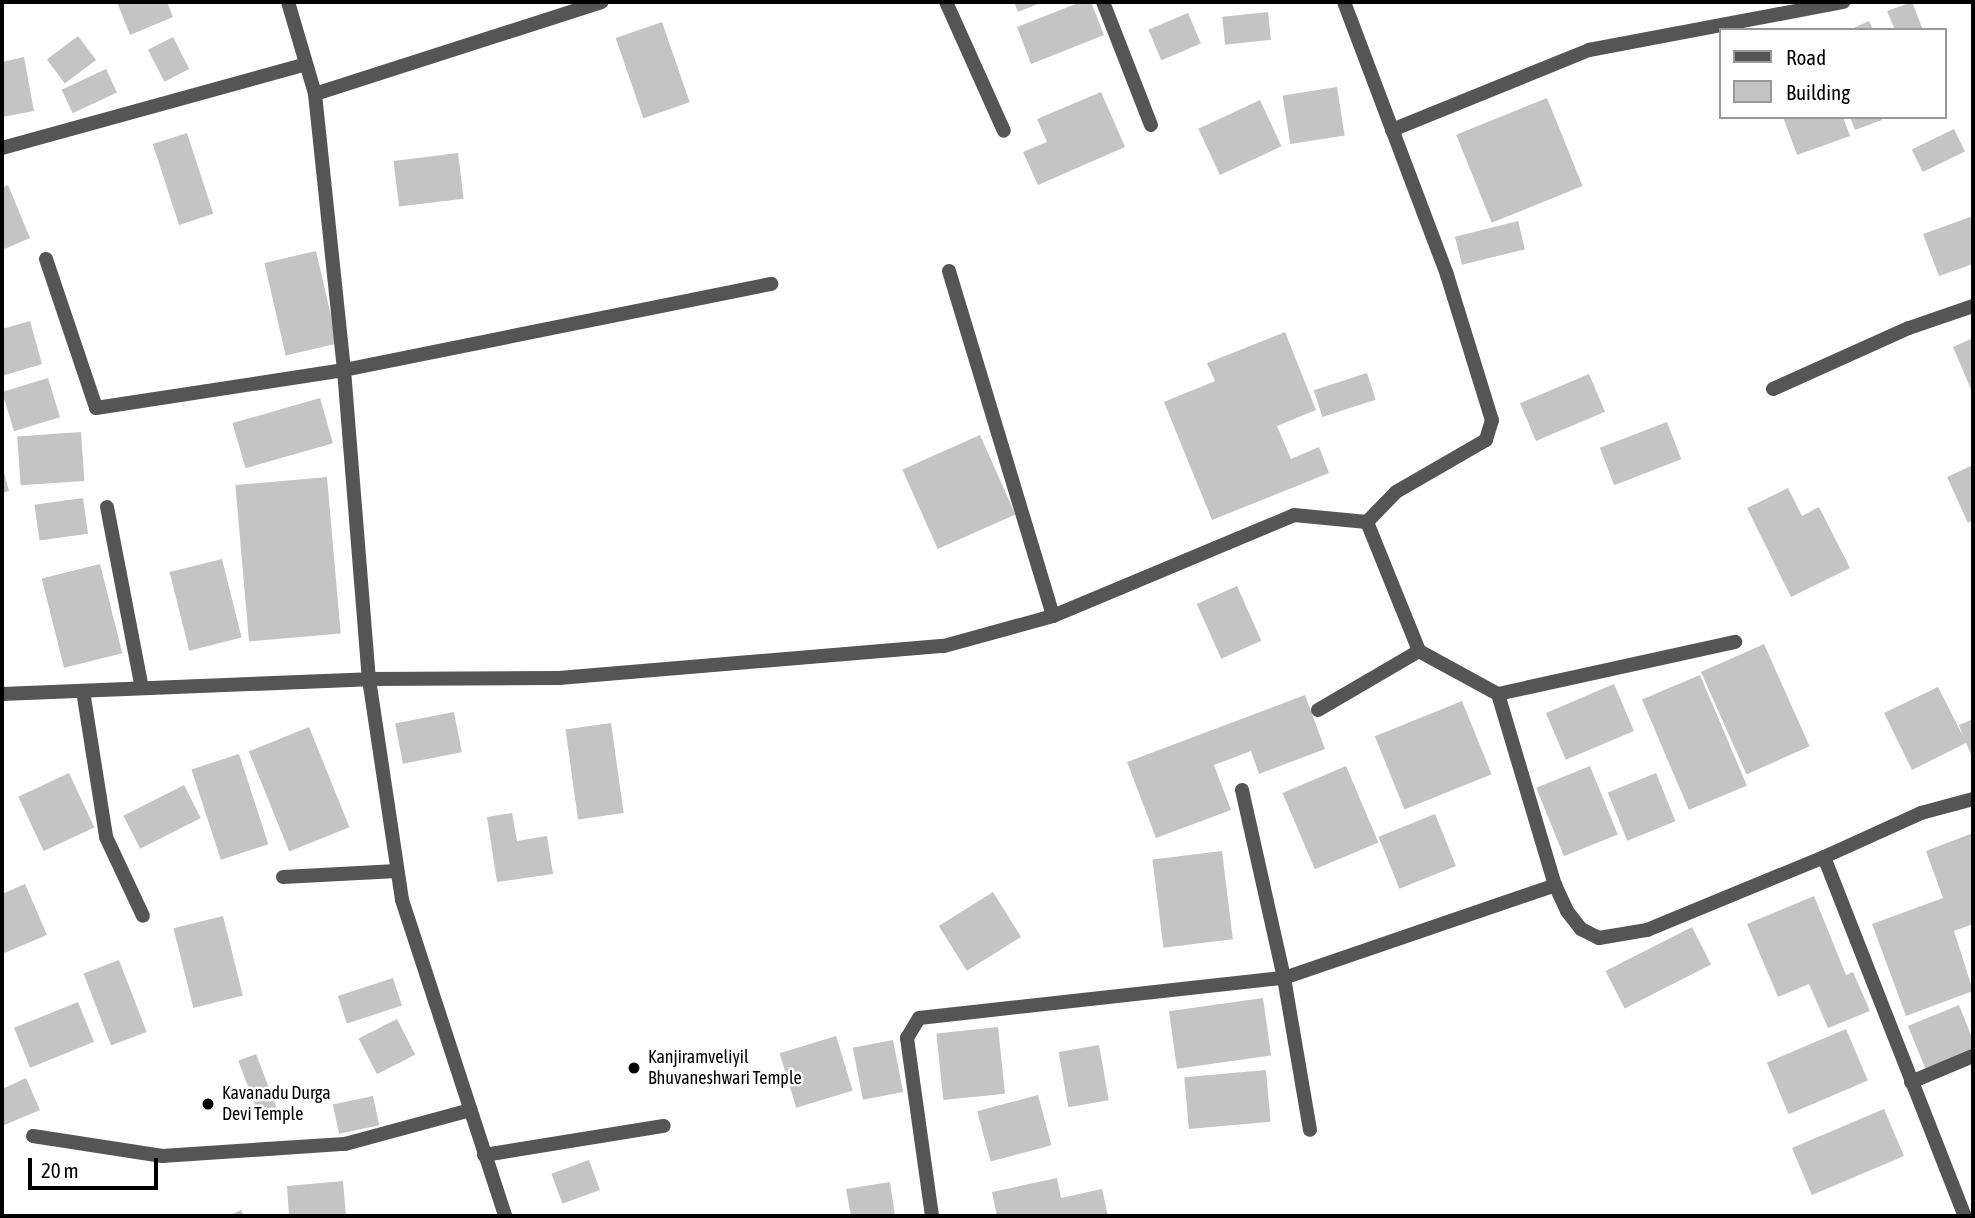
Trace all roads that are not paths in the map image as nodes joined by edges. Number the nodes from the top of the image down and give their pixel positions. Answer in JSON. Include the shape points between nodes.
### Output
{"nodes":[{"id":1,"x":288,"y":2,"type":"edge"},
{"id":2,"x":602,"y":2,"type":"edge"},
{"id":3,"x":946,"y":2,"type":"edge"},
{"id":4,"x":1103,"y":2,"type":"edge"},
{"id":5,"x":1345,"y":2,"type":"edge"},
{"id":6,"x":1844,"y":2,"type":"edge"},
{"id":7,"x":306,"y":64,"type":"junction"},
{"id":8,"x":315,"y":94,"type":"junction"},
{"id":9,"x":1151,"y":125,"type":"dead end"},
{"id":10,"x":1392,"y":130,"type":"junction"},
{"id":11,"x":1004,"y":131,"type":"dead end"},
{"id":12,"x":2,"y":148,"type":"edge"},
{"id":13,"x":46,"y":259,"type":"dead end"},
{"id":14,"x":948,"y":271,"type":"dead end"},
{"id":15,"x":771,"y":284,"type":"dead end"},
{"id":16,"x":1973,"y":306,"type":"edge"},
{"id":17,"x":344,"y":370,"type":"junction"},
{"id":18,"x":1773,"y":389,"type":"dead end"},
{"id":19,"x":107,"y":507,"type":"dead end"},
{"id":20,"x":1367,"y":522,"type":"junction"},
{"id":21,"x":1053,"y":616,"type":"junction"},
{"id":22,"x":1735,"y":642,"type":"dead end"},
{"id":23,"x":1419,"y":651,"type":"junction"},
{"id":24,"x":369,"y":679,"type":"junction"},
{"id":25,"x":142,"y":688,"type":"junction"},
{"id":26,"x":83,"y":691,"type":"junction"},
{"id":27,"x":2,"y":694,"type":"edge"},
{"id":28,"x":1497,"y":694,"type":"junction"},
{"id":29,"x":1318,"y":710,"type":"dead end"},
{"id":30,"x":1242,"y":790,"type":"dead end"},
{"id":31,"x":1973,"y":799,"type":"edge"},
{"id":32,"x":1824,"y":857,"type":"junction"},
{"id":33,"x":397,"y":872,"type":"junction"},
{"id":34,"x":283,"y":877,"type":"dead end"},
{"id":35,"x":1555,"y":885,"type":"junction"},
{"id":36,"x":143,"y":916,"type":"dead end"},
{"id":37,"x":1284,"y":978,"type":"junction"},
{"id":38,"x":1973,"y":1056,"type":"edge"},
{"id":39,"x":1910,"y":1082,"type":"junction"},
{"id":40,"x":470,"y":1111,"type":"junction"},
{"id":41,"x":664,"y":1126,"type":"dead end"},
{"id":42,"x":1310,"y":1130,"type":"dead end"},
{"id":43,"x":33,"y":1136,"type":"dead end"},
{"id":44,"x":484,"y":1155,"type":"junction"},
{"id":45,"x":505,"y":1216,"type":"edge"},
{"id":46,"x":932,"y":1216,"type":"edge"},
{"id":47,"x":1965,"y":1216,"type":"edge"}],
"edges":[{"from":1,"to":7,"type":"street"},
{"from":2,"to":8,"type":"street"},
{"from":3,"to":11,"type":"street"},
{"from":4,"to":9,"type":"street"},
{"from":5,"to":10,"type":"street"},
{"from":6,"to":10,"type":"street","via":[[1589,50]]},
{"from":7,"to":8,"type":"street"},
{"from":7,"to":12,"type":"street"},
{"from":8,"to":17,"type":"street"},
{"from":10,"to":20,"type":"street","via":[[1447,275],[1492,420],[1486,440],[1396,492]]},
{"from":13,"to":17,"type":"street","via":[[96,408]]},
{"from":14,"to":21,"type":"street"},
{"from":15,"to":17,"type":"street"},
{"from":16,"to":18,"type":"street","via":[[1909,328]]},
{"from":17,"to":24,"type":"street"},
{"from":19,"to":25,"type":"street"},
{"from":20,"to":21,"type":"street","via":[[1294,515]]},
{"from":20,"to":23,"type":"street"},
{"from":21,"to":24,"type":"street","via":[[944,646],[559,678]]},
{"from":22,"to":28,"type":"street"},
{"from":23,"to":28,"type":"street"},
{"from":23,"to":29,"type":"street"},
{"from":24,"to":25,"type":"street"},
{"from":24,"to":33,"type":"street"},
{"from":25,"to":26,"type":"street"},
{"from":26,"to":27,"type":"street"},
{"from":26,"to":36,"type":"street","via":[[106,837]]},
{"from":28,"to":35,"type":"street"},
{"from":30,"to":37,"type":"street"},
{"from":31,"to":32,"type":"street","via":[[1921,814]]},
{"from":32,"to":35,"type":"street","via":[[1647,930],[1599,938],[1581,929]]},
{"from":32,"to":39,"type":"street"},
{"from":33,"to":34,"type":"street"},
{"from":33,"to":40,"type":"street"},
{"from":35,"to":37,"type":"street"},
{"from":37,"to":42,"type":"street"},
{"from":37,"to":46,"type":"street","via":[[919,1018],[907,1038]]},
{"from":38,"to":39,"type":"street"},
{"from":39,"to":47,"type":"street"},
{"from":40,"to":43,"type":"street","via":[[345,1144],[162,1156]]},
{"from":40,"to":44,"type":"street"},
{"from":41,"to":44,"type":"street"},
{"from":44,"to":45,"type":"street"}]}
